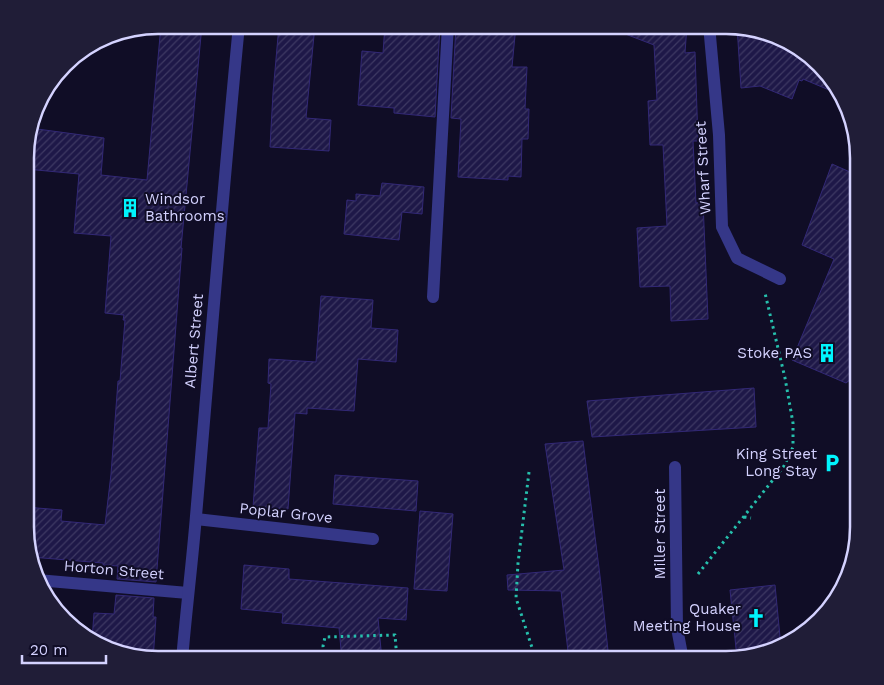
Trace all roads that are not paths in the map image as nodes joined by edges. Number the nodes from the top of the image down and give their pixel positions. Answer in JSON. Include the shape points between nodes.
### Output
{"nodes":[{"id":1,"x":237,"y":34,"type":"edge"},
{"id":2,"x":448,"y":34,"type":"edge"},
{"id":3,"x":710,"y":34,"type":"edge"},
{"id":4,"x":780,"y":279,"type":"dead end"},
{"id":5,"x":433,"y":296,"type":"dead end"},
{"id":6,"x":675,"y":467,"type":"dead end"},
{"id":7,"x":196,"y":519,"type":"junction"},
{"id":8,"x":373,"y":539,"type":"dead end"},
{"id":9,"x":45,"y":581,"type":"edge"},
{"id":10,"x":188,"y":593,"type":"junction"},
{"id":11,"x":183,"y":651,"type":"edge"},
{"id":12,"x":681,"y":651,"type":"edge"}],
"edges":[{"from":1,"to":7,"type":"street","name":"Albert Street"},
{"from":2,"to":5,"type":"street"},
{"from":3,"to":4,"type":"street","name":"Wharf Street","via":[[719,135],[722,227],[737,258]]},
{"from":6,"to":12,"type":"street","name":"Miller Street","via":[[676,601]]},
{"from":7,"to":8,"type":"street","name":"Poplar Grove"},
{"from":7,"to":10,"type":"street","name":"Albert Street"},
{"from":9,"to":10,"type":"street","name":"Horton Street"},
{"from":10,"to":11,"type":"street","name":"Albert Street"}]}
